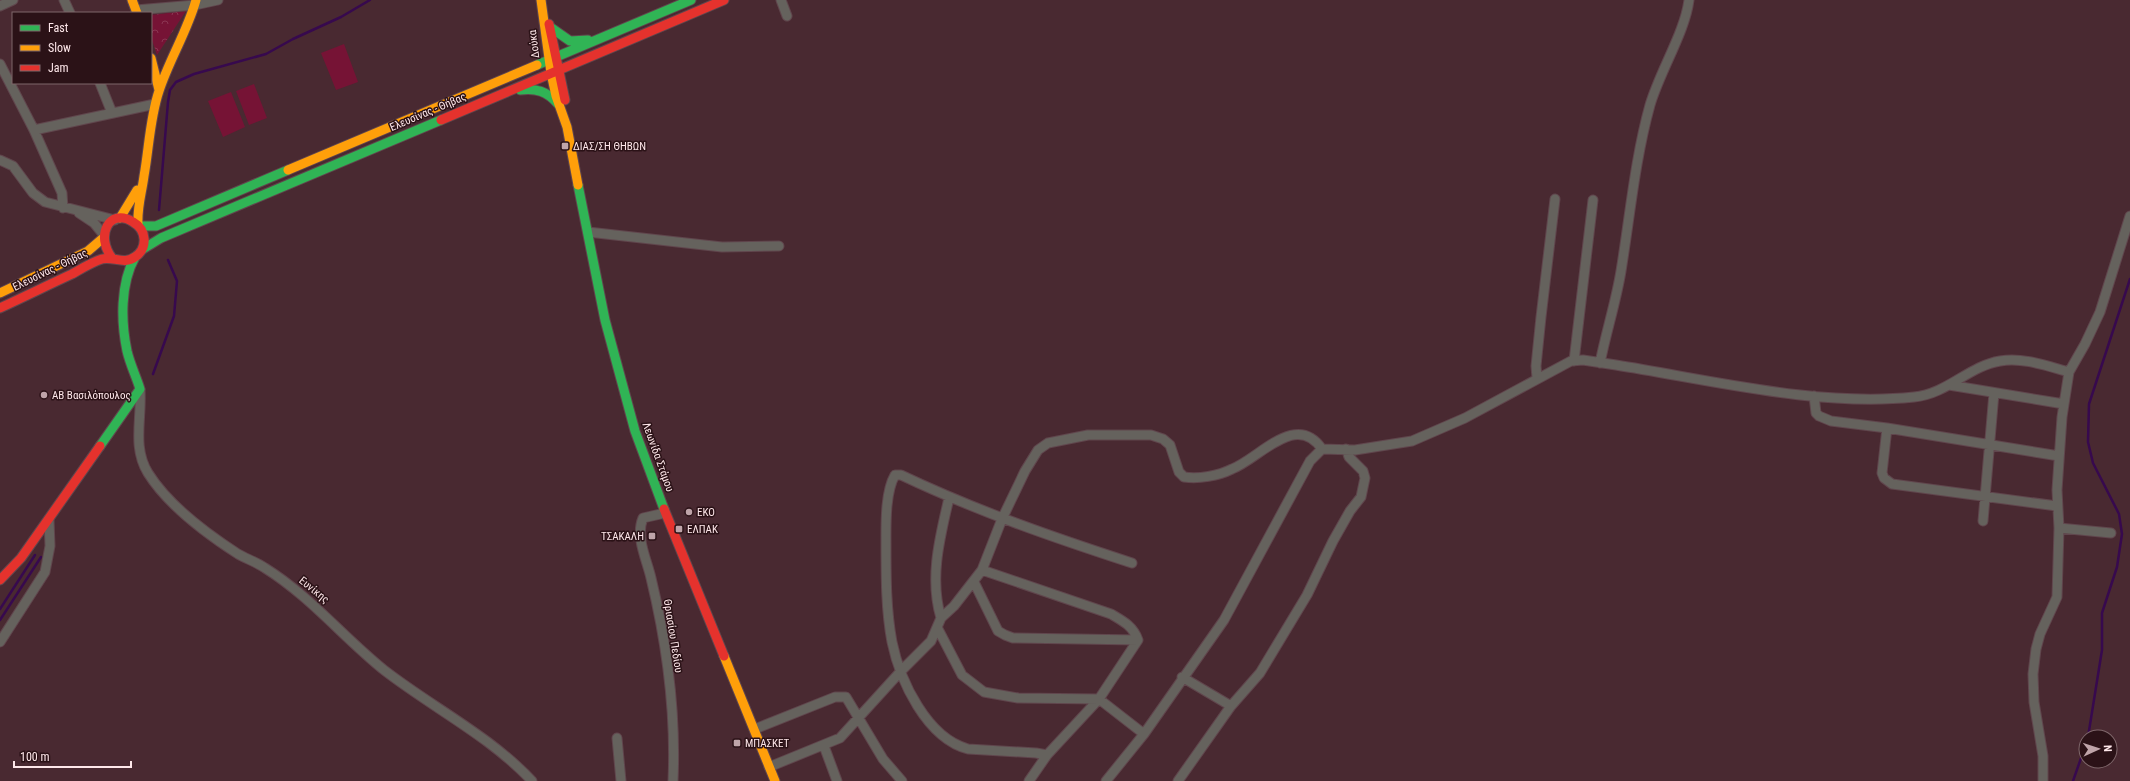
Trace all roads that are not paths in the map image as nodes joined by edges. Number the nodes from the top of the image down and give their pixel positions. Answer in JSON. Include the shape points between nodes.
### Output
{"nodes":[{"id":1,"x":13,"y":0,"type":"edge"},
{"id":2,"x":64,"y":0,"type":"edge"},
{"id":3,"x":132,"y":0,"type":"edge"},
{"id":4,"x":218,"y":0,"type":"edge"},
{"id":5,"x":541,"y":0,"type":"edge"},
{"id":6,"x":691,"y":0,"type":"edge"},
{"id":7,"x":724,"y":0,"type":"edge"},
{"id":8,"x":781,"y":0,"type":"edge"},
{"id":9,"x":790,"y":0,"type":"edge"},
{"id":10,"x":1689,"y":0,"type":"edge"},
{"id":11,"x":195,"y":2,"type":"edge"},
{"id":12,"x":0,"y":6,"type":"edge"},
{"id":13,"x":543,"y":11,"type":"junction"},
{"id":14,"x":70,"y":12,"type":"edge"},
{"id":15,"x":136,"y":12,"type":"edge"},
{"id":16,"x":550,"y":27,"type":"junction"},
{"id":17,"x":606,"y":36,"type":"junction"},
{"id":18,"x":557,"y":56,"type":"junction"},
{"id":19,"x":548,"y":60,"type":"junction"},
{"id":20,"x":152,"y":62,"type":"edge"},
{"id":21,"x":0,"y":64,"type":"edge"},
{"id":22,"x":560,"y":69,"type":"junction"},
{"id":23,"x":551,"y":73,"type":"junction"},
{"id":24,"x":100,"y":84,"type":"edge"},
{"id":25,"x":159,"y":90,"type":"junction"},
{"id":26,"x":500,"y":94,"type":"junction"},
{"id":27,"x":155,"y":104,"type":"junction"},
{"id":28,"x":558,"y":104,"type":"junction"},
{"id":29,"x":112,"y":113,"type":"junction"},
{"id":30,"x":567,"y":127,"type":"junction"},
{"id":31,"x":34,"y":130,"type":"junction"},
{"id":32,"x":0,"y":160,"type":"edge"},
{"id":33,"x":146,"y":166,"type":"junction"},
{"id":34,"x":1555,"y":199,"type":"dead end"},
{"id":35,"x":1594,"y":200,"type":"dead end"},
{"id":36,"x":63,"y":208,"type":"junction"},
{"id":37,"x":74,"y":211,"type":"junction"},
{"id":38,"x":2130,"y":216,"type":"edge"},
{"id":39,"x":118,"y":219,"type":"junction"},
{"id":40,"x":139,"y":225,"type":"junction"},
{"id":41,"x":588,"y":232,"type":"junction"},
{"id":42,"x":102,"y":237,"type":"junction"},
{"id":43,"x":779,"y":246,"type":"dead end"},
{"id":44,"x":143,"y":249,"type":"junction"},
{"id":45,"x":136,"y":257,"type":"junction"},
{"id":46,"x":114,"y":259,"type":"junction"},
{"id":47,"x":0,"y":293,"type":"edge"},
{"id":48,"x":125,"y":296,"type":"junction"},
{"id":49,"x":0,"y":308,"type":"edge"},
{"id":50,"x":1574,"y":361,"type":"junction"},
{"id":51,"x":1600,"y":363,"type":"junction"},
{"id":52,"x":2069,"y":372,"type":"junction"},
{"id":53,"x":1537,"y":378,"type":"junction"},
{"id":54,"x":1949,"y":385,"type":"junction"},
{"id":55,"x":140,"y":389,"type":"junction"},
{"id":56,"x":1994,"y":393,"type":"junction"},
{"id":57,"x":1814,"y":396,"type":"junction"},
{"id":58,"x":2064,"y":404,"type":"junction"},
{"id":59,"x":1887,"y":428,"type":"junction"},
{"id":60,"x":1989,"y":444,"type":"junction"},
{"id":61,"x":1322,"y":449,"type":"junction"},
{"id":62,"x":1346,"y":449,"type":"junction"},
{"id":63,"x":2059,"y":456,"type":"junction"},
{"id":64,"x":1984,"y":495,"type":"junction"},
{"id":65,"x":949,"y":498,"type":"junction"},
{"id":66,"x":2057,"y":506,"type":"junction"},
{"id":67,"x":665,"y":513,"type":"junction"},
{"id":68,"x":48,"y":520,"type":"junction"},
{"id":69,"x":1002,"y":520,"type":"junction"},
{"id":70,"x":1983,"y":521,"type":"dead end"},
{"id":71,"x":2059,"y":528,"type":"junction"},
{"id":72,"x":2111,"y":533,"type":"dead end"},
{"id":73,"x":1132,"y":563,"type":"dead end"},
{"id":74,"x":982,"y":570,"type":"junction"},
{"id":75,"x":0,"y":580,"type":"edge"},
{"id":76,"x":974,"y":582,"type":"junction"},
{"id":77,"x":941,"y":618,"type":"junction"},
{"id":78,"x":938,"y":629,"type":"junction"},
{"id":79,"x":1138,"y":640,"type":"junction"},
{"id":80,"x":0,"y":642,"type":"edge"},
{"id":81,"x":901,"y":671,"type":"junction"},
{"id":82,"x":1182,"y":677,"type":"junction"},
{"id":83,"x":1099,"y":699,"type":"junction"},
{"id":84,"x":1231,"y":706,"type":"junction"},
{"id":85,"x":859,"y":716,"type":"junction"},
{"id":86,"x":755,"y":730,"type":"junction"},
{"id":87,"x":1144,"y":734,"type":"junction"},
{"id":88,"x":617,"y":738,"type":"dead end"},
{"id":89,"x":824,"y":746,"type":"junction"},
{"id":90,"x":1047,"y":755,"type":"junction"},
{"id":91,"x":769,"y":767,"type":"junction"},
{"id":92,"x":532,"y":781,"type":"edge"},
{"id":93,"x":621,"y":781,"type":"edge"},
{"id":94,"x":673,"y":781,"type":"edge"},
{"id":95,"x":775,"y":781,"type":"edge"},
{"id":96,"x":837,"y":781,"type":"edge"},
{"id":97,"x":902,"y":781,"type":"edge"},
{"id":98,"x":1029,"y":781,"type":"edge"},
{"id":99,"x":1106,"y":781,"type":"edge"},
{"id":100,"x":1178,"y":781,"type":"edge"},
{"id":101,"x":2043,"y":781,"type":"edge"}],
"edges":[{"from":1,"to":12,"type":"street"},
{"from":2,"to":14,"type":"street"},
{"from":3,"to":15,"type":"main road"},
{"from":4,"to":11,"type":"street"},
{"from":5,"to":13,"type":"main road","name":"Δούκα"},
{"from":6,"to":17,"type":"main road","name":"Ελευσίνας - Θήβας"},
{"from":7,"to":22,"type":"main road","name":"Ελευσίνας - Θήβας"},
{"from":8,"to":9,"type":"street","via":[[787,16]]},
{"from":10,"to":51,"type":"street","via":[[1685,17],[1658,82],[1644,130],[1616,299]]},
{"from":11,"to":15,"type":"street"},
{"from":11,"to":25,"type":"main road","via":[[189,24]]},
{"from":13,"to":16,"type":"main road","name":"Δούκα"},
{"from":13,"to":19,"type":"main road","name":"Δούκα"},
{"from":16,"to":17,"type":"main road","via":[[566,39],[575,42]]},
{"from":16,"to":18,"type":"main road","name":"Δούκα"},
{"from":17,"to":18,"type":"main road","name":"Ελευσίνας - Θήβας"},
{"from":18,"to":19,"type":"main road","name":"Ελευσίνας - Θήβας"},
{"from":18,"to":22,"type":"main road","name":"Δούκα"},
{"from":19,"to":23,"type":"main road","name":"Δούκα"},
{"from":19,"to":40,"type":"main road","name":"Ελευσίνας - Θήβας","via":[[156,226]]},
{"from":20,"to":25,"type":"main road"},
{"from":21,"to":31,"type":"street"},
{"from":22,"to":23,"type":"main road","name":"Ελευσίνας - Θήβας"},
{"from":22,"to":30,"type":"main road","name":"Λεωνίδα Στάμου"},
{"from":23,"to":26,"type":"main road","name":"Ελευσίνας - Θήβας"},
{"from":23,"to":28,"type":"main road","name":"Λεωνίδα Στάμου"},
{"from":24,"to":29,"type":"street"},
{"from":25,"to":27,"type":"main road"},
{"from":26,"to":28,"type":"main road","via":[[539,89],[548,93]]},
{"from":26,"to":44,"type":"main road","name":"Ελευσίνας - Θήβας","via":[[160,238]]},
{"from":27,"to":29,"type":"street"},
{"from":27,"to":33,"type":"main road"},
{"from":28,"to":30,"type":"main road","name":"Λεωνίδα Στάμου"},
{"from":29,"to":31,"type":"street"},
{"from":30,"to":41,"type":"main road","name":"Λεωνίδα Στάμου"},
{"from":31,"to":36,"type":"street","via":[[62,193]]},
{"from":32,"to":36,"type":"street","via":[[13,166],[39,198]]},
{"from":33,"to":39,"type":"main road","via":[[134,197]]},
{"from":33,"to":40,"type":"main road","via":[[137,210]]},
{"from":34,"to":53,"type":"street","via":[[1540,317]]},
{"from":35,"to":50,"type":"street"},
{"from":36,"to":37,"type":"street"},
{"from":37,"to":39,"type":"street"},
{"from":37,"to":42,"type":"street","via":[[94,223]]},
{"from":38,"to":52,"type":"street","via":[[2100,312],[2086,344]]},
{"from":39,"to":40,"type":"main road","name":"Ελευσίνας - Θήβας","via":[[131,220]]},
{"from":39,"to":42,"type":"main road","name":"Ελευσίνας - Θήβας","via":[[107,226]]},
{"from":40,"to":44,"type":"main road","via":[[145,237]]},
{"from":41,"to":43,"type":"street","via":[[722,248]]},
{"from":41,"to":67,"type":"main road","name":"Λεωνίδα Στάμου","via":[[605,320],[620,379],[635,431]]},
{"from":42,"to":46,"type":"main road","via":[[104,247]]},
{"from":42,"to":47,"type":"main road","name":"Ελευσίνας - Θήβας","via":[[88,251]]},
{"from":44,"to":45,"type":"main road","name":"Ελευσίνας - Θήβας"},
{"from":45,"to":46,"type":"main road","name":"Ελευσίνας - Θήβας","via":[[125,261]]},
{"from":45,"to":48,"type":"main road","via":[[129,270]]},
{"from":46,"to":48,"type":"main road","via":[[121,271]]},
{"from":46,"to":49,"type":"main road","name":"Ελευσίνας - Θήβας","via":[[102,259]]},
{"from":48,"to":55,"type":"main road","via":[[125,344]]},
{"from":50,"to":51,"type":"street"},
{"from":50,"to":53,"type":"street"},
{"from":51,"to":57,"type":"street"},
{"from":52,"to":54,"type":"street","via":[[2037,364],[2001,360],[1984,365]]},
{"from":52,"to":58,"type":"street"},
{"from":53,"to":62,"type":"street","via":[[1465,418],[1412,441],[1374,448]]},
{"from":54,"to":56,"type":"street"},
{"from":54,"to":57,"type":"street","via":[[1931,394],[1914,397]]},
{"from":55,"to":68,"type":"main road"},
{"from":55,"to":92,"type":"street","name":"Ευνίκης","via":[[138,430],[143,463],[148,474],[166,496],[216,539],[265,568],[318,608],[384,669],[492,746],[517,765]]},
{"from":56,"to":58,"type":"street"},
{"from":56,"to":60,"type":"street"},
{"from":57,"to":59,"type":"street","via":[[1816,413],[1824,419]]},
{"from":58,"to":63,"type":"street"},
{"from":59,"to":60,"type":"street"},
{"from":59,"to":64,"type":"street","via":[[1882,470],[1887,482]]},
{"from":60,"to":63,"type":"street"},
{"from":60,"to":64,"type":"street"},
{"from":61,"to":62,"type":"street"},
{"from":61,"to":69,"type":"street","via":[[1310,436],[1286,436],[1232,469],[1212,476],[1192,478],[1184,477],[1179,472],[1170,444],[1151,435],[1088,435],[1062,439],[1048,443],[1038,450]]},
{"from":61,"to":82,"type":"street","via":[[1310,461],[1224,620]]},
{"from":62,"to":84,"type":"street","via":[[1349,457],[1363,470],[1365,478],[1361,497],[1333,541],[1287,631],[1260,673]]},
{"from":63,"to":66,"type":"street"},
{"from":64,"to":66,"type":"street"},
{"from":64,"to":70,"type":"street"},
{"from":65,"to":69,"type":"street"},
{"from":65,"to":77,"type":"street","via":[[936,575],[937,603]]},
{"from":65,"to":81,"type":"street","via":[[901,475],[895,475],[890,483],[886,525],[886,584],[892,642]]},
{"from":66,"to":71,"type":"street"},
{"from":67,"to":86,"type":"main road","name":"Λεωνίδα Στάμου"},
{"from":67,"to":94,"type":"street","name":"Θριασίου Πεδίου","via":[[643,518],[642,538],[643,554],[658,613],[666,668],[674,735]]},
{"from":68,"to":75,"type":"main road","via":[[21,558]]},
{"from":68,"to":80,"type":"street","via":[[50,546],[45,572]]},
{"from":69,"to":73,"type":"street"},
{"from":69,"to":74,"type":"street"},
{"from":71,"to":72,"type":"street"},
{"from":71,"to":101,"type":"street","via":[[2057,597],[2040,634],[2033,674],[2034,702],[2043,756]]},
{"from":74,"to":76,"type":"street"},
{"from":74,"to":79,"type":"street","via":[[1111,614],[1127,624],[1136,633]]},
{"from":76,"to":77,"type":"street"},
{"from":76,"to":79,"type":"street","via":[[998,631],[1004,635],[1013,638]]},
{"from":77,"to":78,"type":"street"},
{"from":78,"to":81,"type":"street","via":[[931,641]]},
{"from":78,"to":83,"type":"street","via":[[962,675],[984,692],[1018,698]]},
{"from":79,"to":83,"type":"street"},
{"from":81,"to":85,"type":"street"},
{"from":81,"to":90,"type":"street","via":[[918,706],[935,729],[949,742],[968,749]]},
{"from":82,"to":84,"type":"street"},
{"from":82,"to":87,"type":"street"},
{"from":83,"to":87,"type":"street"},
{"from":83,"to":90,"type":"street"},
{"from":84,"to":100,"type":"street"},
{"from":85,"to":86,"type":"street","via":[[848,699],[842,696]]},
{"from":85,"to":89,"type":"street","via":[[840,738]]},
{"from":85,"to":97,"type":"street","via":[[883,759]]},
{"from":86,"to":91,"type":"main road","name":"Λεωνίδα Στάμου"},
{"from":87,"to":99,"type":"street"},
{"from":88,"to":93,"type":"street"},
{"from":89,"to":91,"type":"street"},
{"from":89,"to":96,"type":"street"},
{"from":90,"to":98,"type":"street"},
{"from":91,"to":95,"type":"main road","name":"Λεωνίδα Στάμου"}]}
